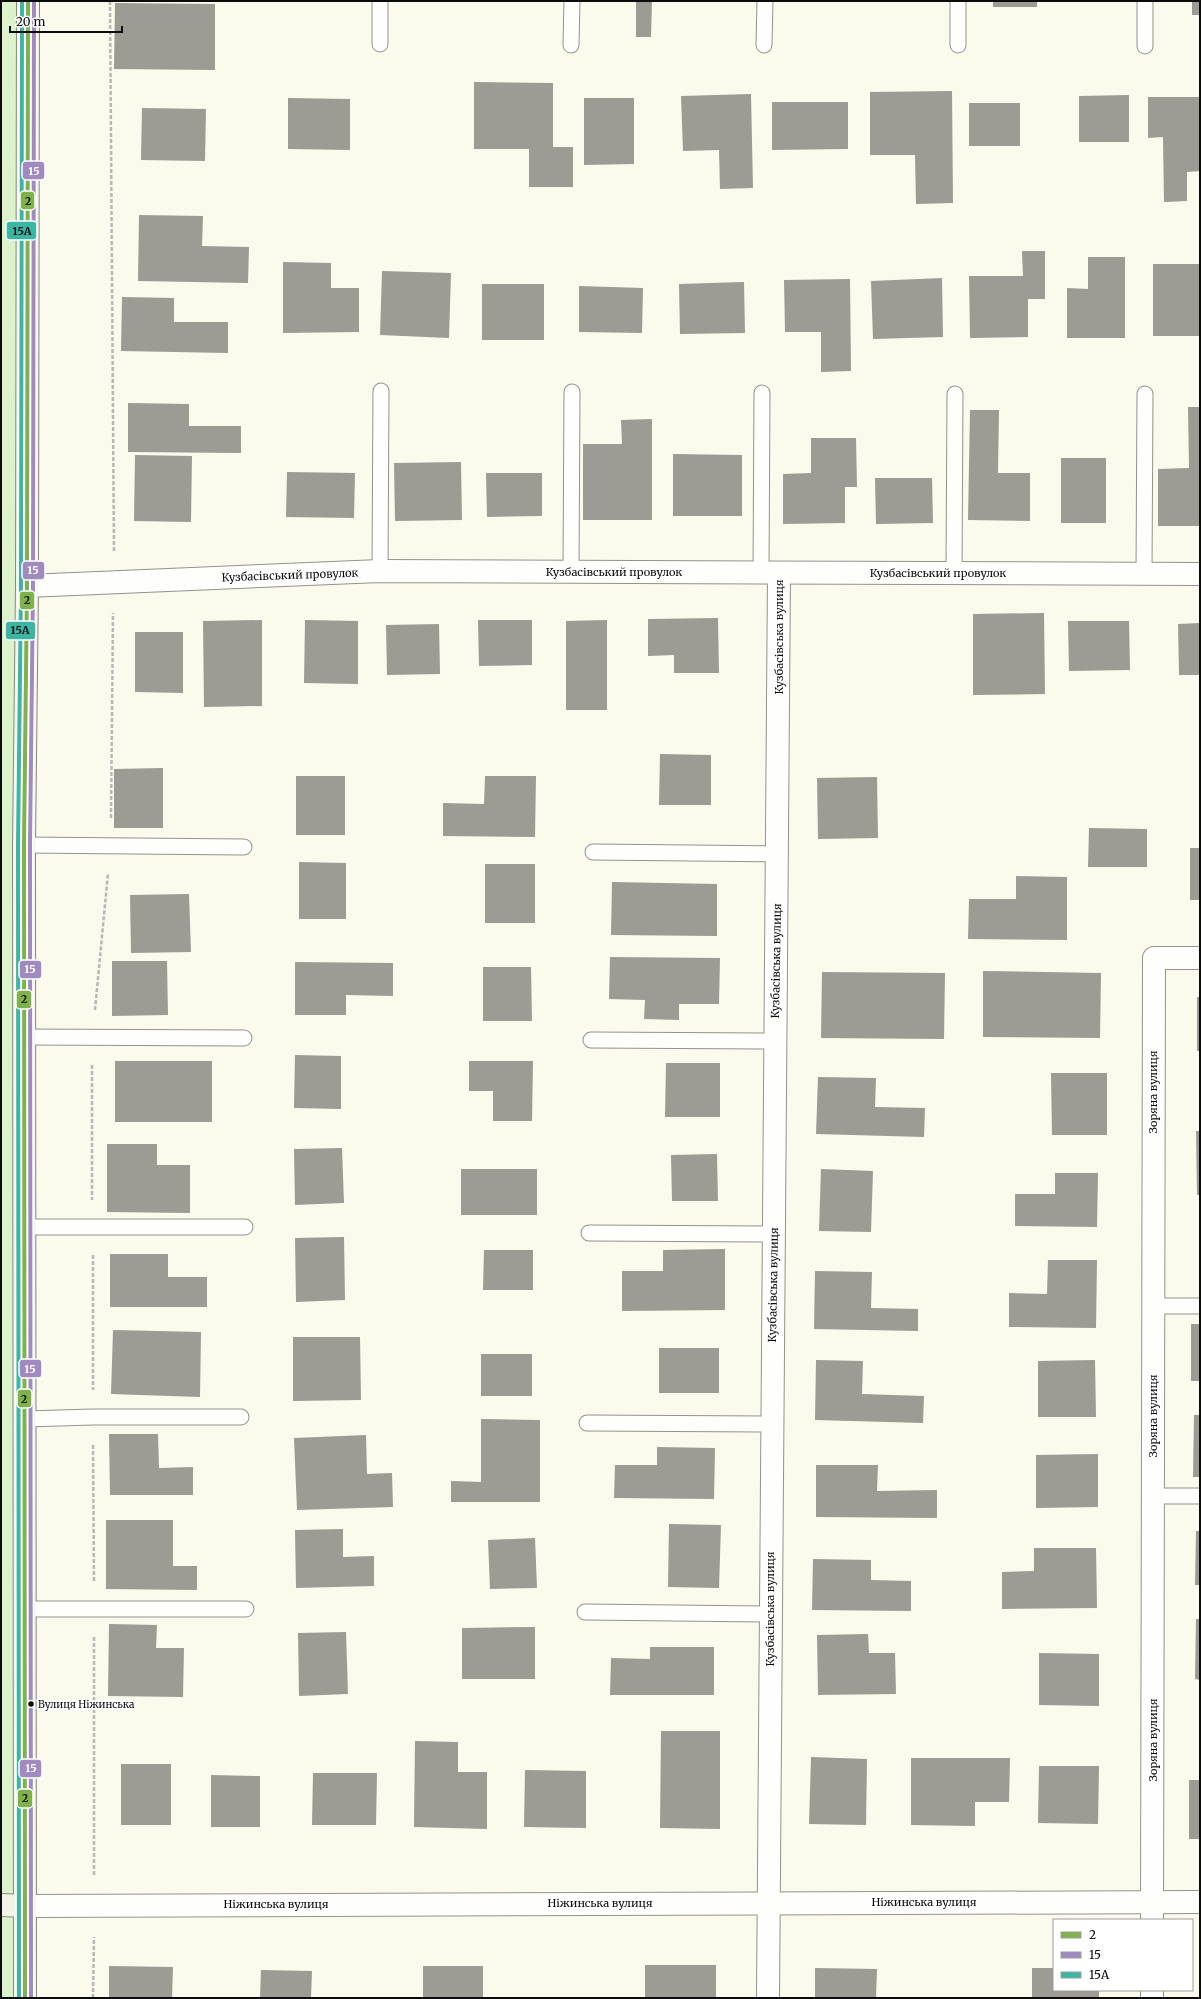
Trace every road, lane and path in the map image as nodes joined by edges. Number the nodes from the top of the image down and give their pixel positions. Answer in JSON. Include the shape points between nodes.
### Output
{"nodes":[{"id":1,"x":28,"y":1,"type":"edge"},
{"id":2,"x":110,"y":1,"type":"edge"},
{"id":3,"x":380,"y":1,"type":"edge"},
{"id":4,"x":572,"y":1,"type":"edge"},
{"id":5,"x":765,"y":1,"type":"edge"},
{"id":6,"x":958,"y":1,"type":"edge"},
{"id":7,"x":1145,"y":1,"type":"edge"},
{"id":8,"x":380,"y":44,"type":"dead end"},
{"id":9,"x":571,"y":45,"type":"dead end"},
{"id":10,"x":764,"y":45,"type":"dead end"},
{"id":11,"x":958,"y":45,"type":"dead end"},
{"id":12,"x":1145,"y":46,"type":"dead end"},
{"id":13,"x":381,"y":392,"type":"dead end"},
{"id":14,"x":572,"y":392,"type":"dead end"},
{"id":15,"x":762,"y":393,"type":"dead end"},
{"id":16,"x":955,"y":394,"type":"dead end"},
{"id":17,"x":1145,"y":394,"type":"dead end"},
{"id":18,"x":380,"y":572,"type":"junction"},
{"id":19,"x":571,"y":572,"type":"junction"},
{"id":20,"x":770,"y":573,"type":"junction"},
{"id":21,"x":954,"y":574,"type":"junction"},
{"id":22,"x":1144,"y":574,"type":"junction"},
{"id":23,"x":1200,"y":574,"type":"edge"},
{"id":24,"x":114,"y":582,"type":"junction"},
{"id":25,"x":28,"y":586,"type":"junction"},
{"id":26,"x":24,"y":845,"type":"junction"},
{"id":27,"x":111,"y":847,"type":"junction"},
{"id":28,"x":244,"y":847,"type":"dead end"},
{"id":29,"x":593,"y":852,"type":"dead end"},
{"id":30,"x":777,"y":854,"type":"junction"},
{"id":31,"x":1200,"y":958,"type":"edge"},
{"id":32,"x":24,"y":1037,"type":"junction"},
{"id":33,"x":92,"y":1038,"type":"junction"},
{"id":34,"x":244,"y":1038,"type":"dead end"},
{"id":35,"x":591,"y":1040,"type":"dead end"},
{"id":36,"x":775,"y":1041,"type":"junction"},
{"id":37,"x":24,"y":1227,"type":"junction"},
{"id":38,"x":92,"y":1227,"type":"junction"},
{"id":39,"x":245,"y":1227,"type":"dead end"},
{"id":40,"x":590,"y":1233,"type":"dead end"},
{"id":41,"x":774,"y":1234,"type":"junction"},
{"id":42,"x":1153,"y":1306,"type":"junction"},
{"id":43,"x":1200,"y":1306,"type":"edge"},
{"id":44,"x":93,"y":1417,"type":"junction"},
{"id":45,"x":241,"y":1417,"type":"dead end"},
{"id":46,"x":25,"y":1419,"type":"junction"},
{"id":47,"x":587,"y":1422,"type":"dead end"},
{"id":48,"x":772,"y":1424,"type":"junction"},
{"id":49,"x":1153,"y":1496,"type":"junction"},
{"id":50,"x":1200,"y":1496,"type":"edge"},
{"id":51,"x":25,"y":1609,"type":"junction"},
{"id":52,"x":94,"y":1609,"type":"junction"},
{"id":53,"x":246,"y":1609,"type":"dead end"},
{"id":54,"x":585,"y":1612,"type":"dead end"},
{"id":55,"x":770,"y":1614,"type":"junction"},
{"id":56,"x":768,"y":1902,"type":"junction"},
{"id":57,"x":1200,"y":1902,"type":"edge"},
{"id":58,"x":1,"y":1905,"type":"edge"},
{"id":59,"x":94,"y":1905,"type":"junction"},
{"id":60,"x":25,"y":1906,"type":"junction"},
{"id":61,"x":1152,"y":1911,"type":"edge"},
{"id":62,"x":25,"y":1998,"type":"edge"},
{"id":63,"x":93,"y":1998,"type":"edge"},
{"id":64,"x":768,"y":1998,"type":"edge"}],
"edges":[{"from":1,"to":25,"type":"main road"},
{"from":2,"to":24,"type":"path"},
{"from":3,"to":8,"type":"lane"},
{"from":4,"to":9,"type":"lane"},
{"from":5,"to":10,"type":"lane"},
{"from":6,"to":11,"type":"lane"},
{"from":7,"to":12,"type":"lane"},
{"from":13,"to":18,"type":"lane"},
{"from":14,"to":19,"type":"lane"},
{"from":15,"to":20,"type":"lane"},
{"from":16,"to":21,"type":"lane"},
{"from":17,"to":22,"type":"lane"},
{"from":18,"to":19,"type":"street","name":"Кузбасівський провулок"},
{"from":18,"to":24,"type":"street","name":"Кузбасівський провулок"},
{"from":19,"to":20,"type":"street","name":"Кузбасівський провулок"},
{"from":20,"to":21,"type":"street","name":"Кузбасівський провулок"},
{"from":20,"to":30,"type":"street","name":"Кузбасівська вулиця"},
{"from":21,"to":22,"type":"street","name":"Кузбасівський провулок"},
{"from":22,"to":23,"type":"street","name":"Кузбасівський провулок"},
{"from":24,"to":25,"type":"street","name":"Кузбасівський провулок"},
{"from":24,"to":27,"type":"path"},
{"from":25,"to":26,"type":"main road"},
{"from":26,"to":27,"type":"lane"},
{"from":26,"to":32,"type":"main road"},
{"from":27,"to":28,"type":"lane"},
{"from":27,"to":33,"type":"path"},
{"from":29,"to":30,"type":"lane"},
{"from":30,"to":36,"type":"street","name":"Кузбасівська вулиця"},
{"from":31,"to":42,"type":"street","name":"Зоряна вулиця","via":[[1154,958]]},
{"from":32,"to":33,"type":"lane"},
{"from":32,"to":37,"type":"main road"},
{"from":33,"to":34,"type":"lane"},
{"from":33,"to":38,"type":"path"},
{"from":35,"to":36,"type":"lane"},
{"from":36,"to":41,"type":"street","name":"Кузбасівська вулиця"},
{"from":37,"to":38,"type":"lane"},
{"from":37,"to":46,"type":"main road"},
{"from":38,"to":39,"type":"lane"},
{"from":38,"to":44,"type":"path"},
{"from":40,"to":41,"type":"lane"},
{"from":41,"to":48,"type":"street","name":"Кузбасівська вулиця"},
{"from":42,"to":43,"type":"lane"},
{"from":42,"to":49,"type":"street","name":"Зоряна вулиця"},
{"from":44,"to":45,"type":"lane"},
{"from":44,"to":46,"type":"lane"},
{"from":44,"to":52,"type":"path"},
{"from":46,"to":51,"type":"main road"},
{"from":47,"to":48,"type":"lane"},
{"from":48,"to":55,"type":"street","name":"Кузбасівська вулиця"},
{"from":49,"to":50,"type":"lane"},
{"from":49,"to":61,"type":"street","name":"Зоряна вулиця"},
{"from":51,"to":52,"type":"lane"},
{"from":51,"to":60,"type":"main road"},
{"from":52,"to":53,"type":"lane"},
{"from":52,"to":59,"type":"path"},
{"from":54,"to":55,"type":"lane"},
{"from":55,"to":56,"type":"street","name":"Кузбасівська вулиця"},
{"from":56,"to":59,"type":"street","name":"Ніжинська вулиця"},
{"from":56,"to":61,"type":"street","name":"Ніжинська вулиця"},
{"from":56,"to":64,"type":"street","name":"Кузбасівська вулиця"},
{"from":57,"to":61,"type":"street","name":"Ніжинська вулиця"},
{"from":58,"to":60,"type":"main road","name":"Ніжинська вулиця"},
{"from":59,"to":60,"type":"street","name":"Ніжинська вулиця"},
{"from":59,"to":63,"type":"path"},
{"from":60,"to":62,"type":"main road"}]}
